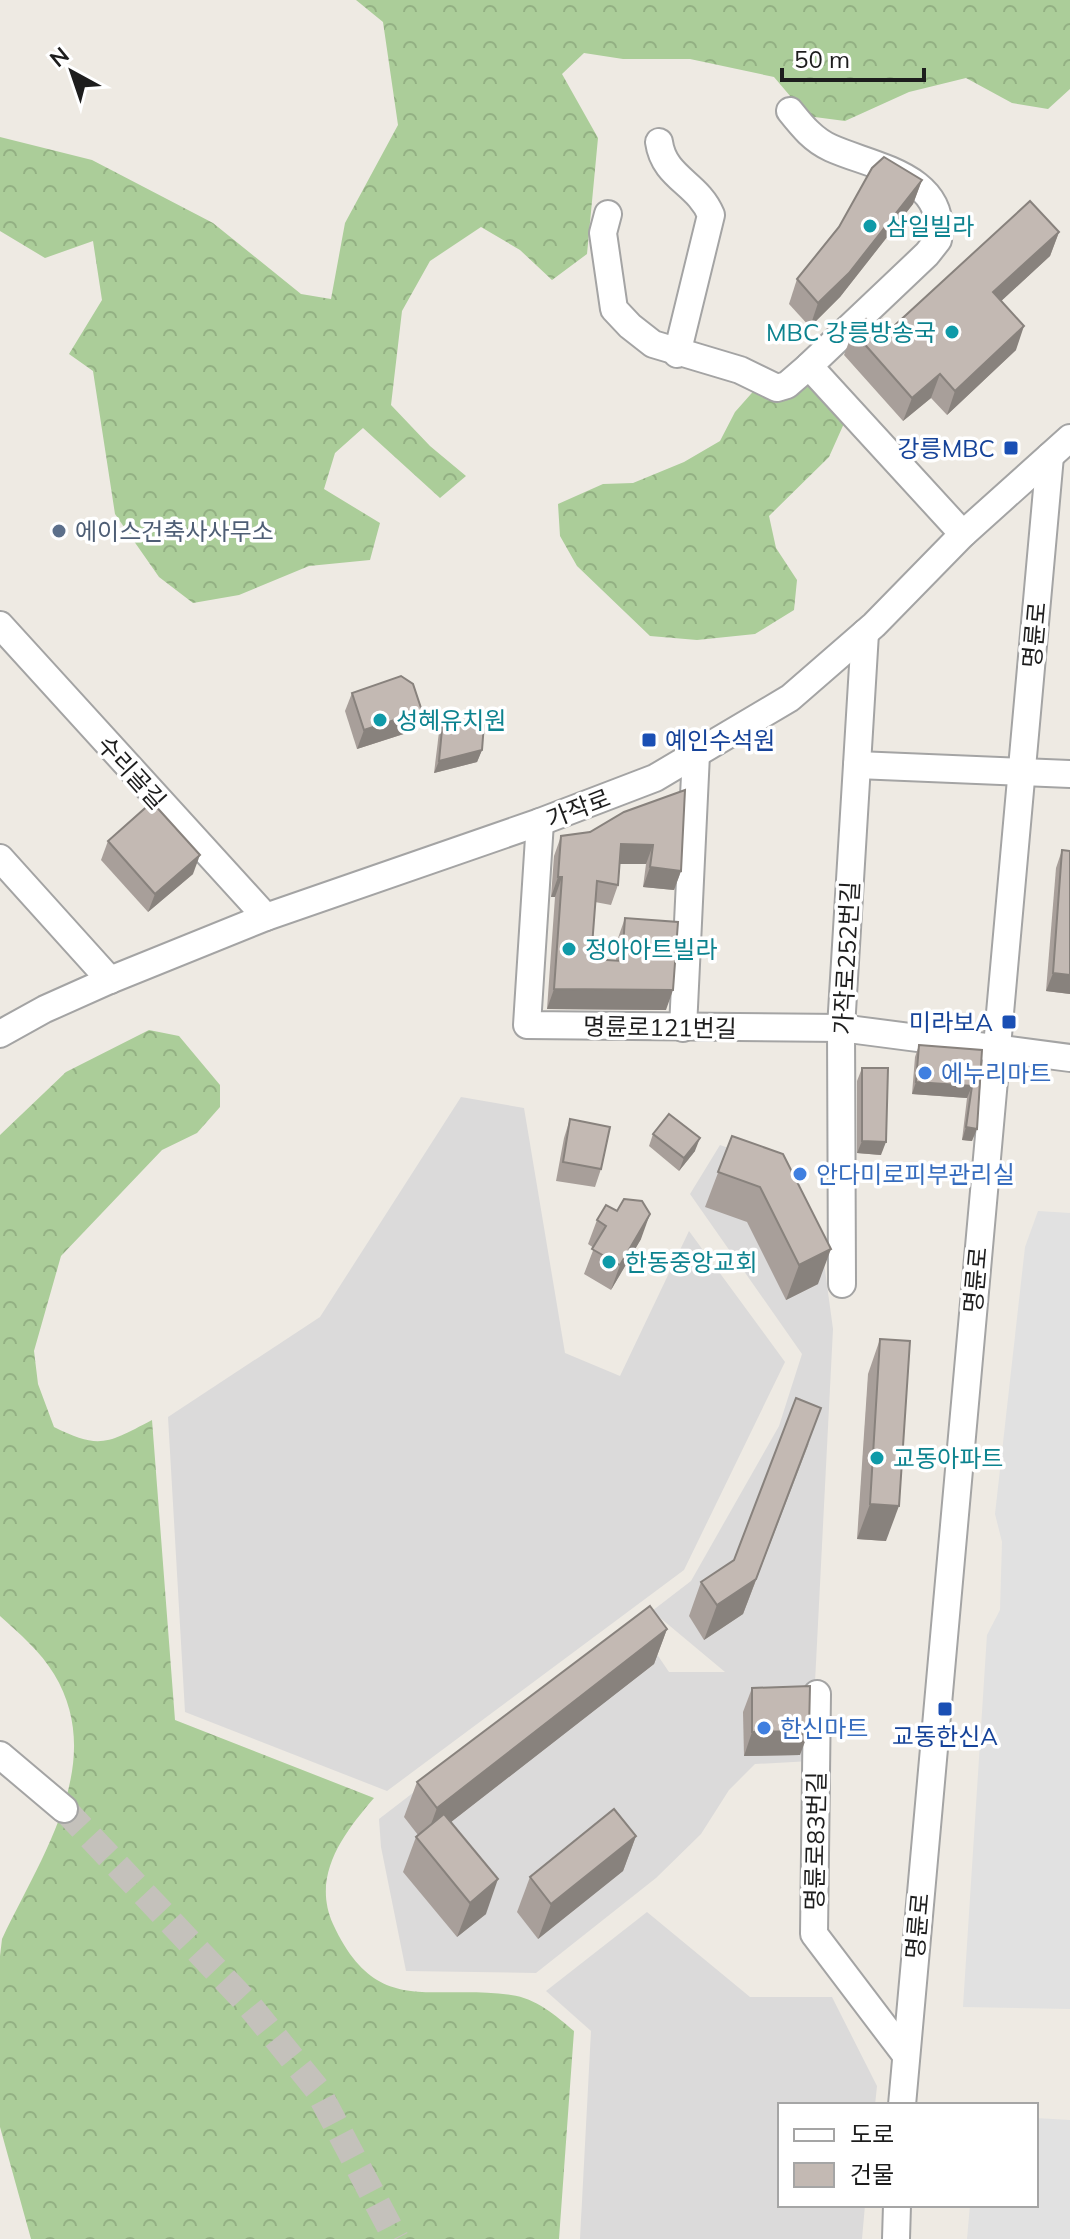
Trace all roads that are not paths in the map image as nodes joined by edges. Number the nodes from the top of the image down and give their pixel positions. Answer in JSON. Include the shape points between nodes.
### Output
{"nodes":[{"id":1,"x":790,"y":111,"type":"dead end"},
{"id":2,"x":659,"y":142,"type":"dead end"},
{"id":3,"x":608,"y":214,"type":"dead end"},
{"id":4,"x":677,"y":354,"type":"junction"},
{"id":5,"x":809,"y":366,"type":"junction"},
{"id":6,"x":1060,"y":447,"type":"edge"},
{"id":7,"x":963,"y":534,"type":"junction"},
{"id":8,"x":0,"y":625,"type":"edge"},
{"id":9,"x":865,"y":633,"type":"junction"},
{"id":10,"x":696,"y":754,"type":"junction"},
{"id":11,"x":857,"y":765,"type":"junction"},
{"id":12,"x":1022,"y":771,"type":"junction"},
{"id":13,"x":1070,"y":774,"type":"edge"},
{"id":14,"x":540,"y":822,"type":"junction"},
{"id":15,"x":0,"y":858,"type":"edge"},
{"id":16,"x":266,"y":917,"type":"junction"},
{"id":17,"x":110,"y":980,"type":"junction"},
{"id":18,"x":683,"y":1028,"type":"junction"},
{"id":19,"x":841,"y":1028,"type":"junction"},
{"id":20,"x":0,"y":1034,"type":"edge"},
{"id":21,"x":996,"y":1050,"type":"junction"},
{"id":22,"x":1070,"y":1058,"type":"edge"},
{"id":23,"x":842,"y":1284,"type":"dead end"},
{"id":24,"x":817,"y":1694,"type":"dead end"},
{"id":25,"x":0,"y":1755,"type":"edge"},
{"id":26,"x":64,"y":1809,"type":"tunnel mouth"},
{"id":27,"x":905,"y":2054,"type":"junction"},
{"id":28,"x":902,"y":2103,"type":"edge"},
{"id":29,"x":897,"y":2207,"type":"edge"},
{"id":30,"x":896,"y":2239,"type":"edge"}],
"edges":[{"from":1,"to":5,"type":"street","via":[[817,141],[897,170],[928,200],[940,228],[927,254]]},
{"from":2,"to":4,"type":"street","via":[[666,166],[693,187],[711,215]]},
{"from":3,"to":4,"type":"street","via":[[603,233],[614,309],[653,344]]},
{"from":4,"to":5,"type":"street","via":[[740,370],[777,388]]},
{"from":5,"to":7,"type":"street"},
{"from":6,"to":7,"type":"street","name":"가작로"},
{"from":6,"to":12,"type":"street","name":"명륜로"},
{"from":7,"to":9,"type":"street","name":"가작로"},
{"from":8,"to":16,"type":"street","name":"수리골길"},
{"from":9,"to":10,"type":"street","name":"가작로","via":[[790,698]]},
{"from":9,"to":11,"type":"street","name":"가작로252번길"},
{"from":10,"to":14,"type":"street","name":"가작로","via":[[655,778]]},
{"from":10,"to":18,"type":"street"},
{"from":11,"to":12,"type":"street"},
{"from":11,"to":19,"type":"street","name":"가작로252번길"},
{"from":12,"to":13,"type":"street"},
{"from":12,"to":21,"type":"street","name":"명륜로"},
{"from":14,"to":16,"type":"street","name":"가작로"},
{"from":14,"to":18,"type":"street","name":"명륜로121번길","via":[[527,1025]]},
{"from":15,"to":17,"type":"street"},
{"from":16,"to":17,"type":"street","name":"가작로"},
{"from":17,"to":20,"type":"street","name":"가작로"},
{"from":18,"to":19,"type":"street","name":"명륜로121번길"},
{"from":19,"to":21,"type":"street","name":"명륜로121번길"},
{"from":19,"to":23,"type":"street","name":"가작로252번길"},
{"from":21,"to":22,"type":"street","name":"명륜로121번길"},
{"from":21,"to":27,"type":"street","name":"명륜로"},
{"from":24,"to":27,"type":"street","name":"명륜로83번길","via":[[814,1934]]},
{"from":25,"to":26,"type":"street"},
{"from":27,"to":28,"type":"street","name":"명륜로"},
{"from":29,"to":30,"type":"street"}]}
